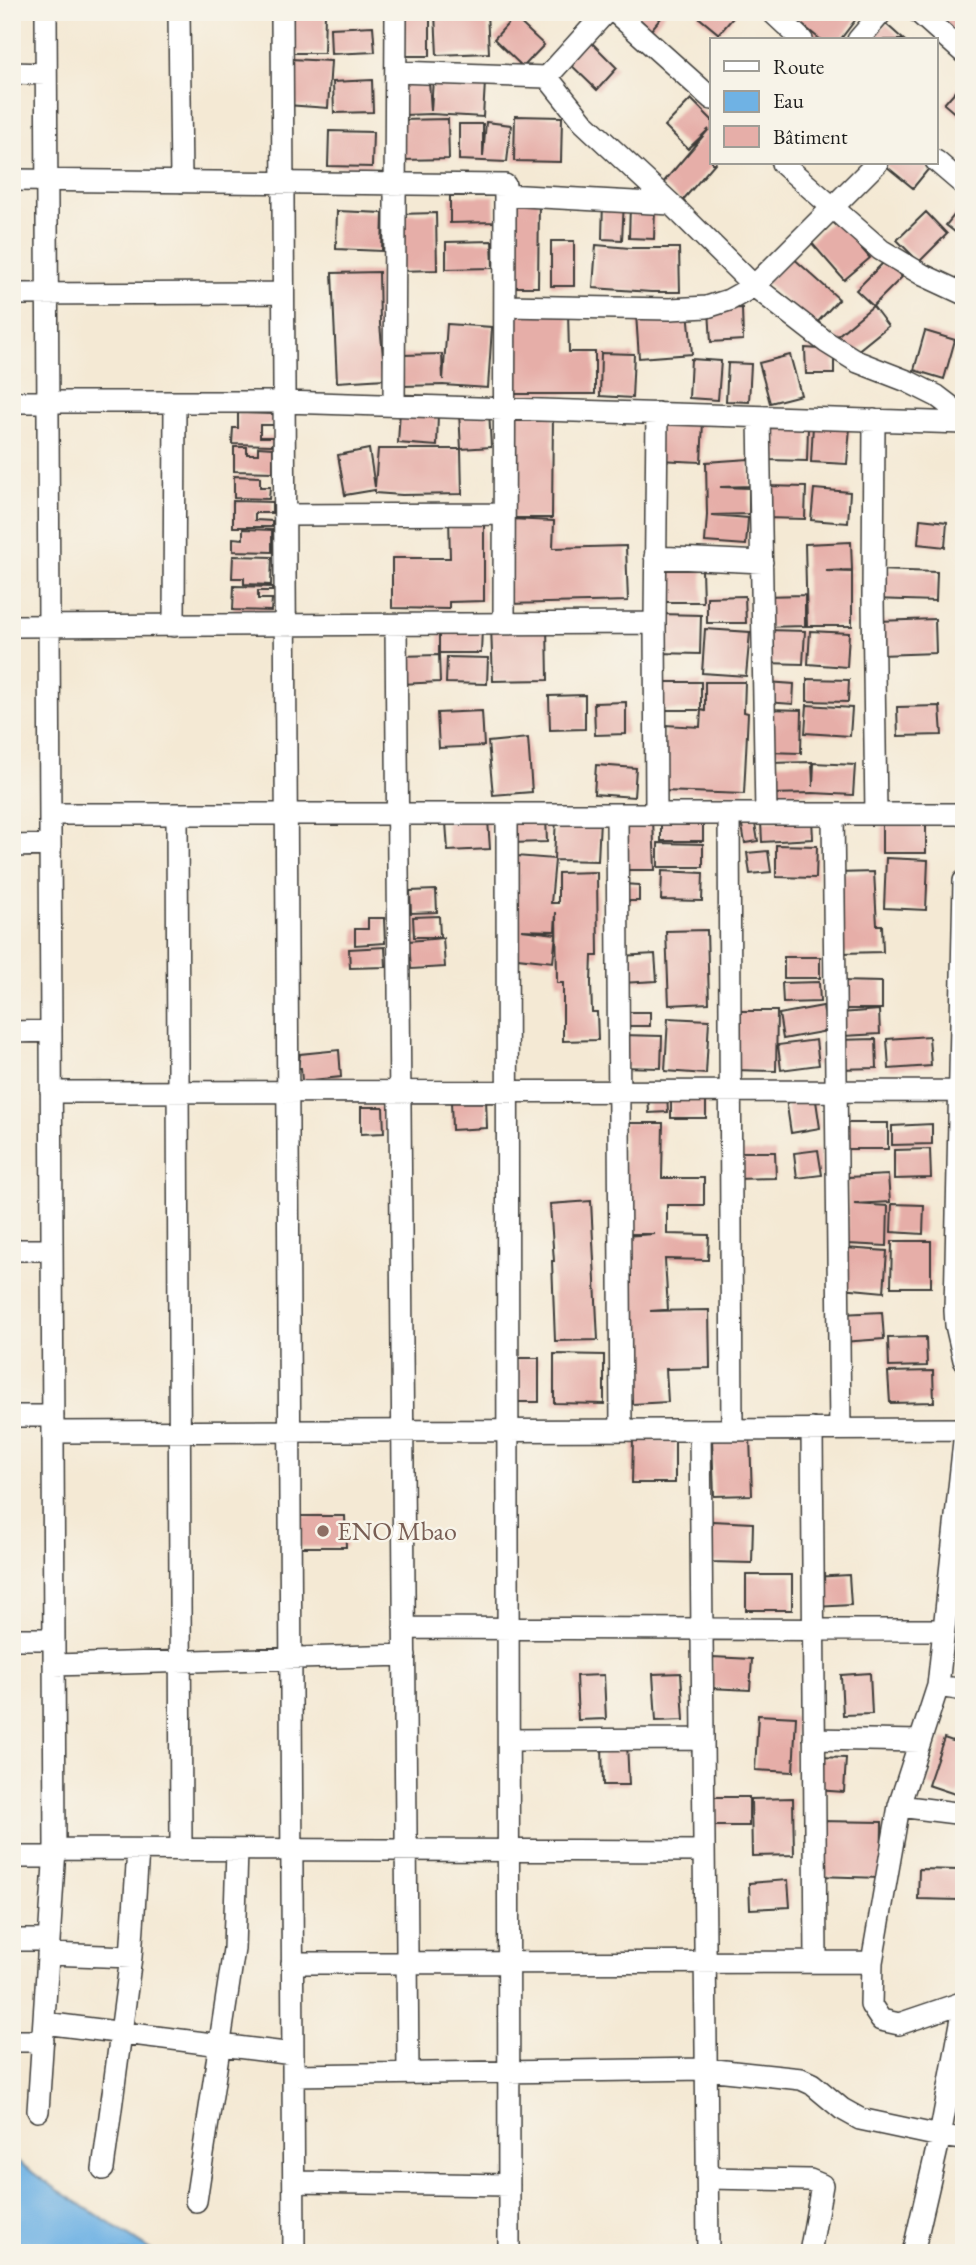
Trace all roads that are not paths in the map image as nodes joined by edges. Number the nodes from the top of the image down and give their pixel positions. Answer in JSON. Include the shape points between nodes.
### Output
{"nodes":[{"id":1,"x":46,"y":12,"type":"edge"},
{"id":2,"x":179,"y":12,"type":"edge"},
{"id":3,"x":282,"y":12,"type":"edge"},
{"id":4,"x":396,"y":12,"type":"edge"},
{"id":5,"x":772,"y":12,"type":"edge"},
{"id":6,"x":882,"y":12,"type":"edge"},
{"id":7,"x":918,"y":12,"type":"edge"},
{"id":8,"x":606,"y":13,"type":"edge"},
{"id":9,"x":800,"y":38,"type":"edge"},
{"id":10,"x":860,"y":38,"type":"edge"},
{"id":11,"x":964,"y":53,"type":"edge"},
{"id":12,"x":396,"y":72,"type":"junction"},
{"id":13,"x":12,"y":73,"type":"edge"},
{"id":14,"x":46,"y":74,"type":"junction"},
{"id":15,"x":547,"y":77,"type":"junction"},
{"id":16,"x":710,"y":97,"type":"edge"},
{"id":17,"x":937,"y":162,"type":"edge"},
{"id":18,"x":783,"y":164,"type":"edge"},
{"id":19,"x":876,"y":164,"type":"edge"},
{"id":20,"x":12,"y":180,"type":"edge"},
{"id":21,"x":47,"y":181,"type":"junction"},
{"id":22,"x":181,"y":182,"type":"junction"},
{"id":23,"x":283,"y":183,"type":"junction"},
{"id":24,"x":395,"y":184,"type":"junction"},
{"id":25,"x":964,"y":186,"type":"edge"},
{"id":26,"x":505,"y":195,"type":"junction"},
{"id":27,"x":671,"y":204,"type":"junction"},
{"id":28,"x":832,"y":208,"type":"junction"},
{"id":29,"x":754,"y":286,"type":"junction"},
{"id":30,"x":283,"y":293,"type":"junction"},
{"id":31,"x":12,"y":294,"type":"edge"},
{"id":32,"x":47,"y":294,"type":"junction"},
{"id":33,"x":964,"y":294,"type":"edge"},
{"id":34,"x":505,"y":306,"type":"junction"},
{"id":35,"x":12,"y":402,"type":"edge"},
{"id":36,"x":48,"y":402,"type":"junction"},
{"id":37,"x":175,"y":402,"type":"junction"},
{"id":38,"x":284,"y":402,"type":"junction"},
{"id":39,"x":394,"y":405,"type":"junction"},
{"id":40,"x":504,"y":409,"type":"junction"},
{"id":41,"x":657,"y":413,"type":"junction"},
{"id":42,"x":759,"y":417,"type":"junction"},
{"id":43,"x":874,"y":420,"type":"junction"},
{"id":44,"x":964,"y":422,"type":"edge"},
{"id":45,"x":504,"y":514,"type":"junction"},
{"id":46,"x":285,"y":515,"type":"junction"},
{"id":47,"x":655,"y":557,"type":"junction"},
{"id":48,"x":762,"y":562,"type":"junction"},
{"id":49,"x":654,"y":623,"type":"junction"},
{"id":50,"x":504,"y":624,"type":"junction"},
{"id":51,"x":285,"y":625,"type":"junction"},
{"id":52,"x":396,"y":625,"type":"junction"},
{"id":53,"x":12,"y":626,"type":"edge"},
{"id":54,"x":49,"y":626,"type":"junction"},
{"id":55,"x":174,"y":626,"type":"junction"},
{"id":56,"x":50,"y":814,"type":"junction"},
{"id":57,"x":177,"y":814,"type":"junction"},
{"id":58,"x":286,"y":814,"type":"junction"},
{"id":59,"x":398,"y":814,"type":"junction"},
{"id":60,"x":507,"y":814,"type":"junction"},
{"id":61,"x":617,"y":814,"type":"junction"},
{"id":62,"x":656,"y":814,"type":"junction"},
{"id":63,"x":730,"y":814,"type":"junction"},
{"id":64,"x":766,"y":814,"type":"junction"},
{"id":65,"x":833,"y":814,"type":"junction"},
{"id":66,"x":876,"y":814,"type":"junction"},
{"id":67,"x":964,"y":814,"type":"edge"},
{"id":68,"x":50,"y":845,"type":"junction"},
{"id":69,"x":12,"y":846,"type":"edge"},
{"id":70,"x":964,"y":881,"type":"edge"},
{"id":71,"x":51,"y":1031,"type":"junction"},
{"id":72,"x":12,"y":1032,"type":"edge"},
{"id":73,"x":619,"y":1091,"type":"junction"},
{"id":74,"x":730,"y":1091,"type":"junction"},
{"id":75,"x":835,"y":1091,"type":"junction"},
{"id":76,"x":962,"y":1091,"type":"edge"},
{"id":77,"x":51,"y":1092,"type":"junction"},
{"id":78,"x":178,"y":1092,"type":"junction"},
{"id":79,"x":288,"y":1092,"type":"junction"},
{"id":80,"x":400,"y":1092,"type":"junction"},
{"id":81,"x":508,"y":1092,"type":"junction"},
{"id":82,"x":12,"y":1250,"type":"edge"},
{"id":83,"x":52,"y":1250,"type":"junction"},
{"id":84,"x":964,"y":1360,"type":"edge"},
{"id":85,"x":12,"y":1416,"type":"edge"},
{"id":86,"x":53,"y":1424,"type":"junction"},
{"id":87,"x":811,"y":1429,"type":"junction"},
{"id":88,"x":840,"y":1429,"type":"junction"},
{"id":89,"x":964,"y":1429,"type":"edge"},
{"id":90,"x":509,"y":1430,"type":"junction"},
{"id":91,"x":621,"y":1430,"type":"junction"},
{"id":92,"x":700,"y":1430,"type":"junction"},
{"id":93,"x":732,"y":1430,"type":"junction"},
{"id":94,"x":290,"y":1431,"type":"junction"},
{"id":95,"x":403,"y":1431,"type":"junction"},
{"id":96,"x":179,"y":1432,"type":"junction"},
{"id":97,"x":964,"y":1441,"type":"edge"},
{"id":98,"x":404,"y":1628,"type":"junction"},
{"id":99,"x":509,"y":1628,"type":"junction"},
{"id":100,"x":702,"y":1629,"type":"junction"},
{"id":101,"x":813,"y":1630,"type":"junction"},
{"id":102,"x":944,"y":1630,"type":"junction"},
{"id":103,"x":12,"y":1639,"type":"edge"},
{"id":104,"x":54,"y":1639,"type":"junction"},
{"id":105,"x":405,"y":1655,"type":"junction"},
{"id":106,"x":291,"y":1658,"type":"junction"},
{"id":107,"x":180,"y":1661,"type":"junction"},
{"id":108,"x":54,"y":1665,"type":"junction"},
{"id":109,"x":938,"y":1686,"type":"junction"},
{"id":110,"x":964,"y":1690,"type":"edge"},
{"id":111,"x":703,"y":1739,"type":"junction"},
{"id":112,"x":814,"y":1739,"type":"junction"},
{"id":113,"x":509,"y":1740,"type":"junction"},
{"id":114,"x":920,"y":1741,"type":"junction"},
{"id":115,"x":899,"y":1806,"type":"junction"},
{"id":116,"x":964,"y":1814,"type":"edge"},
{"id":117,"x":138,"y":1850,"type":"junction"},
{"id":118,"x":181,"y":1850,"type":"junction"},
{"id":119,"x":237,"y":1850,"type":"junction"},
{"id":120,"x":292,"y":1850,"type":"junction"},
{"id":121,"x":406,"y":1850,"type":"junction"},
{"id":122,"x":509,"y":1850,"type":"junction"},
{"id":123,"x":704,"y":1851,"type":"junction"},
{"id":124,"x":55,"y":1853,"type":"junction"},
{"id":125,"x":12,"y":1857,"type":"edge"},
{"id":126,"x":12,"y":1940,"type":"edge"},
{"id":127,"x":49,"y":1947,"type":"junction"},
{"id":128,"x":131,"y":1957,"type":"junction"},
{"id":129,"x":816,"y":1961,"type":"junction"},
{"id":130,"x":407,"y":1962,"type":"junction"},
{"id":131,"x":509,"y":1962,"type":"junction"},
{"id":132,"x":705,"y":1962,"type":"junction"},
{"id":133,"x":872,"y":1962,"type":"junction"},
{"id":134,"x":292,"y":1963,"type":"junction"},
{"id":135,"x":964,"y":2004,"type":"edge"},
{"id":136,"x":43,"y":2032,"type":"junction"},
{"id":137,"x":121,"y":2033,"type":"junction"},
{"id":138,"x":12,"y":2041,"type":"edge"},
{"id":139,"x":220,"y":2045,"type":"junction"},
{"id":140,"x":293,"y":2053,"type":"junction"},
{"id":141,"x":706,"y":2069,"type":"junction"},
{"id":142,"x":509,"y":2071,"type":"junction"},
{"id":143,"x":408,"y":2073,"type":"junction"},
{"id":144,"x":293,"y":2075,"type":"junction"},
{"id":145,"x":38,"y":2111,"type":"dead end"},
{"id":146,"x":940,"y":2136,"type":"junction"},
{"id":147,"x":964,"y":2138,"type":"edge"},
{"id":148,"x":103,"y":2169,"type":"dead end"},
{"id":149,"x":707,"y":2178,"type":"junction"},
{"id":150,"x":294,"y":2182,"type":"junction"},
{"id":151,"x":509,"y":2185,"type":"junction"},
{"id":152,"x":196,"y":2201,"type":"dead end"},
{"id":153,"x":294,"y":2253,"type":"edge"},
{"id":154,"x":509,"y":2253,"type":"edge"},
{"id":155,"x":708,"y":2253,"type":"edge"},
{"id":156,"x":810,"y":2253,"type":"edge"},
{"id":157,"x":913,"y":2253,"type":"edge"}],
"edges":[{"from":1,"to":14,"type":"street"},
{"from":2,"to":22,"type":"street"},
{"from":3,"to":23,"type":"street"},
{"from":4,"to":12,"type":"street"},
{"from":5,"to":9,"type":"street"},
{"from":6,"to":10,"type":"street"},
{"from":7,"to":11,"type":"street"},
{"from":8,"to":15,"type":"street"},
{"from":8,"to":16,"type":"street"},
{"from":12,"to":15,"type":"street"},
{"from":12,"to":24,"type":"street"},
{"from":13,"to":14,"type":"street"},
{"from":14,"to":21,"type":"street"},
{"from":15,"to":27,"type":"street","via":[[583,122]]},
{"from":17,"to":25,"type":"street"},
{"from":18,"to":28,"type":"street"},
{"from":19,"to":28,"type":"street"},
{"from":20,"to":21,"type":"street"},
{"from":21,"to":22,"type":"street"},
{"from":21,"to":32,"type":"street"},
{"from":22,"to":23,"type":"street"},
{"from":23,"to":24,"type":"street"},
{"from":23,"to":30,"type":"street"},
{"from":24,"to":26,"type":"street","via":[[505,185]]},
{"from":24,"to":39,"type":"street"},
{"from":26,"to":27,"type":"street"},
{"from":26,"to":34,"type":"street"},
{"from":27,"to":29,"type":"street"},
{"from":28,"to":29,"type":"street"},
{"from":28,"to":33,"type":"street","via":[[900,262]]},
{"from":29,"to":34,"type":"street","via":[[707,307]]},
{"from":29,"to":44,"type":"street","via":[[826,342],[858,362],[937,396]]},
{"from":30,"to":32,"type":"street"},
{"from":30,"to":38,"type":"street"},
{"from":31,"to":32,"type":"street"},
{"from":32,"to":36,"type":"street"},
{"from":34,"to":40,"type":"street"},
{"from":35,"to":36,"type":"street"},
{"from":36,"to":37,"type":"street"},
{"from":36,"to":54,"type":"street"},
{"from":37,"to":38,"type":"street"},
{"from":37,"to":55,"type":"street"},
{"from":38,"to":39,"type":"street"},
{"from":38,"to":46,"type":"street"},
{"from":39,"to":40,"type":"street"},
{"from":40,"to":41,"type":"street"},
{"from":40,"to":45,"type":"street"},
{"from":41,"to":42,"type":"street"},
{"from":41,"to":47,"type":"street"},
{"from":42,"to":43,"type":"street"},
{"from":42,"to":48,"type":"street"},
{"from":43,"to":44,"type":"street"},
{"from":43,"to":66,"type":"street"},
{"from":45,"to":46,"type":"street"},
{"from":45,"to":50,"type":"street"},
{"from":46,"to":51,"type":"street"},
{"from":47,"to":48,"type":"street"},
{"from":47,"to":49,"type":"street"},
{"from":48,"to":64,"type":"street"},
{"from":49,"to":50,"type":"street"},
{"from":49,"to":62,"type":"street"},
{"from":50,"to":52,"type":"street"},
{"from":51,"to":52,"type":"street"},
{"from":51,"to":55,"type":"street"},
{"from":51,"to":58,"type":"street"},
{"from":52,"to":59,"type":"street"},
{"from":53,"to":54,"type":"street"},
{"from":54,"to":55,"type":"street"},
{"from":54,"to":56,"type":"street"},
{"from":56,"to":57,"type":"street"},
{"from":56,"to":68,"type":"street"},
{"from":57,"to":58,"type":"street"},
{"from":57,"to":78,"type":"street"},
{"from":58,"to":59,"type":"street"},
{"from":58,"to":79,"type":"street"},
{"from":59,"to":60,"type":"street"},
{"from":59,"to":80,"type":"street"},
{"from":60,"to":61,"type":"street"},
{"from":60,"to":81,"type":"street"},
{"from":61,"to":62,"type":"street"},
{"from":61,"to":73,"type":"street"},
{"from":62,"to":63,"type":"street"},
{"from":63,"to":64,"type":"street"},
{"from":63,"to":74,"type":"street"},
{"from":64,"to":65,"type":"street"},
{"from":65,"to":66,"type":"street"},
{"from":65,"to":75,"type":"street"},
{"from":66,"to":67,"type":"street"},
{"from":68,"to":69,"type":"street"},
{"from":68,"to":71,"type":"street"},
{"from":70,"to":76,"type":"street"},
{"from":71,"to":72,"type":"street"},
{"from":71,"to":77,"type":"street"},
{"from":73,"to":74,"type":"street"},
{"from":73,"to":81,"type":"street"},
{"from":73,"to":91,"type":"street"},
{"from":74,"to":75,"type":"street"},
{"from":74,"to":93,"type":"street"},
{"from":75,"to":76,"type":"street"},
{"from":75,"to":88,"type":"street"},
{"from":76,"to":84,"type":"street","via":[[955,1311]]},
{"from":77,"to":78,"type":"street"},
{"from":77,"to":83,"type":"street"},
{"from":78,"to":79,"type":"street"},
{"from":78,"to":96,"type":"street"},
{"from":79,"to":80,"type":"street"},
{"from":79,"to":94,"type":"street"},
{"from":80,"to":81,"type":"street"},
{"from":80,"to":95,"type":"street"},
{"from":81,"to":90,"type":"street"},
{"from":82,"to":83,"type":"street"},
{"from":83,"to":86,"type":"street"},
{"from":85,"to":86,"type":"street"},
{"from":86,"to":96,"type":"street"},
{"from":86,"to":104,"type":"street"},
{"from":87,"to":88,"type":"street"},
{"from":87,"to":93,"type":"street"},
{"from":87,"to":101,"type":"street"},
{"from":88,"to":89,"type":"street"},
{"from":90,"to":91,"type":"street"},
{"from":90,"to":95,"type":"street"},
{"from":90,"to":99,"type":"street"},
{"from":91,"to":92,"type":"street"},
{"from":92,"to":93,"type":"street"},
{"from":92,"to":100,"type":"street"},
{"from":94,"to":95,"type":"street"},
{"from":94,"to":96,"type":"street"},
{"from":94,"to":106,"type":"street"},
{"from":95,"to":98,"type":"street"},
{"from":96,"to":107,"type":"street"},
{"from":97,"to":102,"type":"street"},
{"from":98,"to":99,"type":"street"},
{"from":98,"to":105,"type":"street"},
{"from":99,"to":100,"type":"street"},
{"from":99,"to":113,"type":"street"},
{"from":100,"to":101,"type":"street"},
{"from":100,"to":111,"type":"street"},
{"from":101,"to":102,"type":"street"},
{"from":101,"to":112,"type":"street"},
{"from":102,"to":109,"type":"street"},
{"from":103,"to":104,"type":"street"},
{"from":104,"to":108,"type":"street"},
{"from":105,"to":106,"type":"street"},
{"from":105,"to":121,"type":"street"},
{"from":106,"to":107,"type":"street"},
{"from":106,"to":120,"type":"street"},
{"from":107,"to":108,"type":"street"},
{"from":107,"to":118,"type":"street"},
{"from":108,"to":124,"type":"street"},
{"from":109,"to":110,"type":"street"},
{"from":109,"to":114,"type":"street"},
{"from":111,"to":113,"type":"street"},
{"from":111,"to":123,"type":"street"},
{"from":112,"to":114,"type":"street"},
{"from":112,"to":129,"type":"street"},
{"from":113,"to":122,"type":"street"},
{"from":114,"to":115,"type":"street"},
{"from":115,"to":116,"type":"street"},
{"from":115,"to":133,"type":"street"},
{"from":117,"to":118,"type":"street"},
{"from":117,"to":124,"type":"street"},
{"from":117,"to":128,"type":"street"},
{"from":118,"to":119,"type":"street"},
{"from":119,"to":120,"type":"street"},
{"from":119,"to":139,"type":"street","via":[[234,1949]]},
{"from":120,"to":121,"type":"street"},
{"from":120,"to":134,"type":"street"},
{"from":121,"to":122,"type":"street"},
{"from":121,"to":130,"type":"street"},
{"from":122,"to":123,"type":"street"},
{"from":122,"to":131,"type":"street"},
{"from":123,"to":132,"type":"street"},
{"from":124,"to":125,"type":"street"},
{"from":124,"to":127,"type":"street"},
{"from":126,"to":127,"type":"street"},
{"from":127,"to":128,"type":"street"},
{"from":127,"to":136,"type":"street"},
{"from":128,"to":137,"type":"street"},
{"from":129,"to":132,"type":"street"},
{"from":129,"to":133,"type":"street"},
{"from":130,"to":131,"type":"street"},
{"from":130,"to":134,"type":"street"},
{"from":130,"to":143,"type":"street"},
{"from":131,"to":132,"type":"street"},
{"from":131,"to":142,"type":"street"},
{"from":132,"to":141,"type":"street"},
{"from":133,"to":135,"type":"street","via":[[871,2005],[881,2020],[899,2024]]},
{"from":134,"to":140,"type":"street"},
{"from":135,"to":146,"type":"street"},
{"from":136,"to":137,"type":"street"},
{"from":136,"to":138,"type":"street"},
{"from":136,"to":145,"type":"street"},
{"from":137,"to":139,"type":"street"},
{"from":137,"to":148,"type":"street"},
{"from":139,"to":140,"type":"street"},
{"from":139,"to":152,"type":"street"},
{"from":140,"to":144,"type":"street"},
{"from":141,"to":142,"type":"street"},
{"from":141,"to":146,"type":"street","via":[[801,2079],[860,2119]]},
{"from":141,"to":149,"type":"street"},
{"from":142,"to":143,"type":"street"},
{"from":142,"to":151,"type":"street"},
{"from":143,"to":144,"type":"street"},
{"from":144,"to":150,"type":"street"},
{"from":146,"to":147,"type":"street"},
{"from":146,"to":157,"type":"street"},
{"from":149,"to":155,"type":"street"},
{"from":149,"to":156,"type":"street","via":[[810,2179],[822,2185]]},
{"from":150,"to":151,"type":"street"},
{"from":150,"to":153,"type":"street"},
{"from":151,"to":154,"type":"street"}]}
